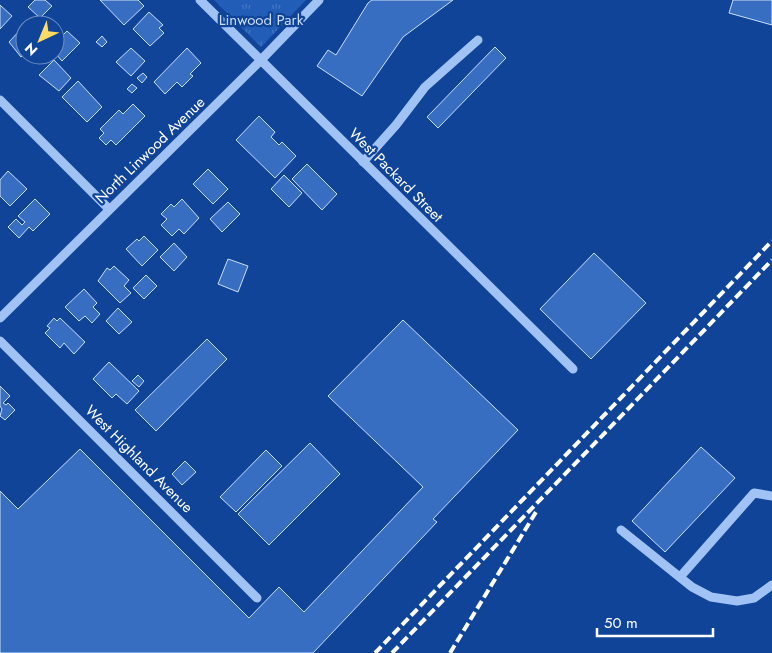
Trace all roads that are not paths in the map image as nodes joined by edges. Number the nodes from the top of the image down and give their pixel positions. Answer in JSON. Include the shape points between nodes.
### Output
{"nodes":[{"id":1,"x":200,"y":0,"type":"edge"},
{"id":2,"x":319,"y":0,"type":"edge"},
{"id":3,"x":478,"y":40,"type":"dead end"},
{"id":4,"x":260,"y":61,"type":"junction"},
{"id":5,"x":0,"y":100,"type":"edge"},
{"id":6,"x":363,"y":162,"type":"junction"},
{"id":7,"x":110,"y":209,"type":"junction"},
{"id":8,"x":0,"y":318,"type":"edge"},
{"id":9,"x":0,"y":341,"type":"edge"},
{"id":10,"x":573,"y":370,"type":"dead end"},
{"id":11,"x":772,"y":496,"type":"edge"},
{"id":12,"x":621,"y":530,"type":"dead end"},
{"id":13,"x":680,"y":577,"type":"junction"},
{"id":14,"x":772,"y":585,"type":"edge"},
{"id":15,"x":257,"y":598,"type":"dead end"}],
"edges":[{"from":1,"to":4,"type":"street","name":"West Packard Street"},
{"from":2,"to":4,"type":"street","name":"North Linwood Avenue"},
{"from":3,"to":6,"type":"street","via":[[425,87]]},
{"from":4,"to":6,"type":"street","name":"West Packard Street"},
{"from":4,"to":7,"type":"street","name":"North Linwood Avenue"},
{"from":5,"to":7,"type":"street"},
{"from":6,"to":10,"type":"street","name":"West Packard Street"},
{"from":7,"to":8,"type":"street","name":"North Linwood Avenue"},
{"from":9,"to":15,"type":"street","name":"West Highland Avenue"},
{"from":11,"to":13,"type":"street","via":[[754,493]]},
{"from":12,"to":13,"type":"street"},
{"from":13,"to":14,"type":"street","via":[[692,588],[711,597],[737,601],[754,598]]}]}
